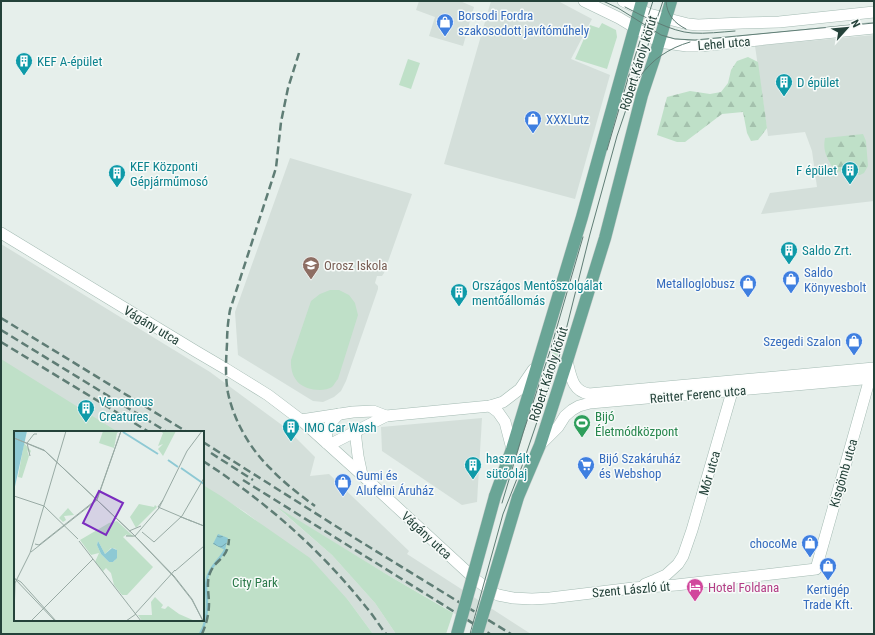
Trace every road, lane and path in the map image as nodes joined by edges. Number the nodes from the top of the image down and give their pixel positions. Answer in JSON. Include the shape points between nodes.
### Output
{"nodes":[{"id":1,"x":584,"y":1,"type":"edge"},
{"id":2,"x":623,"y":1,"type":"edge"},
{"id":3,"x":671,"y":1,"type":"edge"},
{"id":4,"x":641,"y":5,"type":"edge"},
{"id":5,"x":874,"y":12,"type":"edge"},
{"id":6,"x":666,"y":19,"type":"junction"},
{"id":7,"x":634,"y":28,"type":"junction"},
{"id":8,"x":874,"y":28,"type":"edge"},
{"id":9,"x":659,"y":42,"type":"junction"},
{"id":10,"x":1,"y":233,"type":"edge"},
{"id":11,"x":539,"y":360,"type":"junction"},
{"id":12,"x":568,"y":361,"type":"junction"},
{"id":13,"x":873,"y":374,"type":"edge"},
{"id":14,"x":734,"y":386,"type":"junction"},
{"id":15,"x":490,"y":406,"type":"junction"},
{"id":16,"x":339,"y":414,"type":"junction"},
{"id":17,"x":386,"y":416,"type":"junction"},
{"id":18,"x":301,"y":420,"type":"junction"},
{"id":19,"x":355,"y":431,"type":"junction"},
{"id":20,"x":327,"y":443,"type":"junction"},
{"id":21,"x":540,"y":445,"type":"junction"},
{"id":22,"x":512,"y":448,"type":"junction"},
{"id":23,"x":362,"y":475,"type":"junction"},
{"id":24,"x":678,"y":564,"type":"junction"},
{"id":25,"x":816,"y":569,"type":"joint"},
{"id":26,"x":690,"y":584,"type":"junction"},
{"id":27,"x":633,"y":588,"type":"junction"},
{"id":28,"x":494,"y":593,"type":"joint"},
{"id":29,"x":457,"y":634,"type":"edge"},
{"id":30,"x":477,"y":634,"type":"edge"}],
"edges":[{"from":1,"to":7,"type":"street","name":"Lehel utca"},
{"from":2,"to":4,"type":"street","name":"Lehel utca"},
{"from":3,"to":6,"type":"main road","name":"Róbert Károly körút"},
{"from":4,"to":6,"type":"street","name":"Lehel utca","via":[[649,14]]},
{"from":4,"to":7,"type":"main road","name":"Róbert Károly körút"},
{"from":5,"to":6,"type":"street","name":"Lehel utca","via":[[779,22],[698,25]]},
{"from":6,"to":9,"type":"main road","name":"Róbert Károly körút"},
{"from":7,"to":9,"type":"street","name":"Lehel utca"},
{"from":7,"to":11,"type":"main road","name":"Róbert Károly körút","via":[[582,217]]},
{"from":8,"to":9,"type":"street","name":"Lehel utca","via":[[700,46]]},
{"from":9,"to":12,"type":"main road","name":"Róbert Károly körút","via":[[642,95],[606,238]]},
{"from":10,"to":18,"type":"street","name":"Vágány utca","via":[[226,368]]},
{"from":11,"to":15,"type":"street","via":[[520,389],[503,402]]},
{"from":11,"to":22,"type":"main road","name":"Róbert Károly körút"},
{"from":12,"to":14,"type":"street","name":"Reitter Ferenc utca","via":[[570,376],[575,386],[580,392],[589,394]]},
{"from":12,"to":21,"type":"main road","name":"Róbert Károly körút"},
{"from":13,"to":14,"type":"street","name":"Reitter Ferenc utca"},
{"from":13,"to":25,"type":"street","name":"Kisgömb utca"},
{"from":14,"to":21,"type":"street","name":"Reitter Ferenc utca","via":[[585,404],[565,416]]},
{"from":14,"to":24,"type":"street","name":"Mór utca","via":[[692,530]]},
{"from":15,"to":17,"type":"street"},
{"from":15,"to":22,"type":"street","via":[[505,422]]},
{"from":16,"to":17,"type":"street","via":[[373,412]]},
{"from":16,"to":18,"type":"street"},
{"from":16,"to":20,"type":"street","via":[[326,431]]},
{"from":17,"to":19,"type":"street"},
{"from":18,"to":20,"type":"street","name":"Vágány utca"},
{"from":19,"to":20,"type":"street","via":[[335,442]]},
{"from":19,"to":23,"type":"street"},
{"from":20,"to":23,"type":"street","name":"Vágány utca"},
{"from":21,"to":30,"type":"main road","name":"Róbert Károly körút","bridge":true,"via":[[518,497]]},
{"from":22,"to":29,"type":"main road","name":"Róbert Károly körút","bridge":true},
{"from":23,"to":28,"type":"street","name":"Vágány utca","via":[[457,564]]},
{"from":24,"to":26,"type":"street","via":[[683,580]]},
{"from":24,"to":27,"type":"street","name":"Mór utca","via":[[666,575]]},
{"from":25,"to":26,"type":"street","name":"Szent László út"},
{"from":26,"to":27,"type":"street","name":"Szent László út"},
{"from":27,"to":28,"type":"street","name":"Szent László út","via":[[532,599]]}]}
